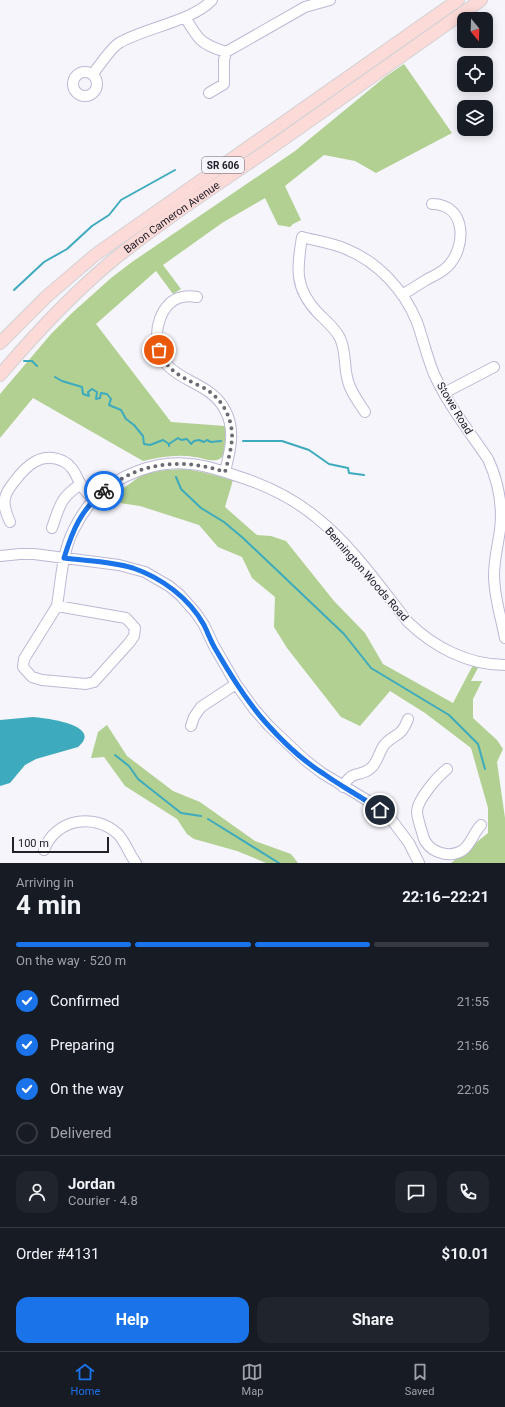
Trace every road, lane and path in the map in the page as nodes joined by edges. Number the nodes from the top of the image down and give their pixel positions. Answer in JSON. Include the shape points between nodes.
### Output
{"nodes":[{"id":1,"x":212,"y":0,"type":"edge"},
{"id":2,"x":330,"y":0,"type":"edge"},
{"id":3,"x":458,"y":0,"type":"edge"},
{"id":4,"x":481,"y":0,"type":"edge"},
{"id":5,"x":185,"y":16,"type":"junction"},
{"id":6,"x":226,"y":52,"type":"junction"},
{"id":7,"x":93,"y":74,"type":"dead end"},
{"id":8,"x":209,"y":93,"type":"dead end"},
{"id":9,"x":432,"y":204,"type":"dead end"},
{"id":10,"x":402,"y":295,"type":"junction"},
{"id":11,"x":197,"y":297,"type":"dead end"},
{"id":12,"x":0,"y":343,"type":"edge"},
{"id":13,"x":494,"y":367,"type":"dead end"},
{"id":14,"x":0,"y":375,"type":"edge"},
{"id":15,"x":444,"y":393,"type":"junction"},
{"id":16,"x":365,"y":412,"type":"dead end"},
{"id":17,"x":225,"y":472,"type":"junction"},
{"id":18,"x":81,"y":484,"type":"junction"},
{"id":19,"x":94,"y":499,"type":"junction"},
{"id":20,"x":10,"y":522,"type":"dead end"},
{"id":21,"x":52,"y":528,"type":"dead end"},
{"id":22,"x":0,"y":556,"type":"edge"},
{"id":23,"x":64,"y":558,"type":"junction"},
{"id":24,"x":57,"y":606,"type":"junction"},
{"id":25,"x":505,"y":638,"type":"edge"},
{"id":26,"x":505,"y":665,"type":"edge"},
{"id":27,"x":236,"y":684,"type":"junction"},
{"id":28,"x":408,"y":719,"type":"dead end"},
{"id":29,"x":191,"y":726,"type":"dead end"},
{"id":30,"x":446,"y":769,"type":"dead end"},
{"id":31,"x":343,"y":787,"type":"junction"},
{"id":32,"x":481,"y":825,"type":"dead end"},
{"id":33,"x":423,"y":835,"type":"junction"},
{"id":34,"x":410,"y":843,"type":"junction"},
{"id":35,"x":44,"y":850,"type":"dead end"},
{"id":36,"x":136,"y":863,"type":"edge"},
{"id":37,"x":419,"y":863,"type":"edge"}],
"edges":[{"from":1,"to":5,"type":"street","via":[[206,7]]},
{"from":2,"to":6,"type":"street","via":[[305,7]]},
{"from":3,"to":12,"type":"main road","name":"Baron Cameron Avenue","number":"SR 606","via":[[95,255],[46,297]]},
{"from":4,"to":14,"type":"main road","name":"Baron Cameron Avenue","number":"SR 606","via":[[129,248],[58,310]]},
{"from":5,"to":6,"type":"street","via":[[196,37],[211,47]]},
{"from":5,"to":7,"type":"street","via":[[117,43]]},
{"from":6,"to":8,"type":"street","via":[[224,84]]},
{"from":9,"to":10,"type":"street","via":[[446,206],[455,214],[460,225],[459,245],[446,268]]},
{"from":10,"to":15,"type":"street","name":"Stowe Road","via":[[416,320]]},
{"from":10,"to":16,"type":"street","name":"Stowe Road","via":[[382,271],[360,255],[337,245],[302,237],[298,267],[300,285],[308,302],[340,338],[344,350],[346,376]]},
{"from":11,"to":17,"type":"street","via":[[186,296],[169,304],[158,324],[157,342],[163,358],[173,371],[206,389],[225,409],[232,437]]},
{"from":13,"to":15,"type":"street"},
{"from":15,"to":25,"type":"street","name":"Stowe Road","via":[[488,459],[498,487],[501,518],[494,575]]},
{"from":17,"to":19,"type":"street","name":"Bennington Woods Road","via":[[190,464],[153,466],[129,474]]},
{"from":17,"to":26,"type":"street","name":"Bennington Woods Road","via":[[267,487],[317,517],[345,544],[408,622],[430,640],[469,659]]},
{"from":18,"to":19,"type":"street"},
{"from":18,"to":20,"type":"street","via":[[75,472],[62,461],[48,458],[34,462],[20,474],[7,491],[5,508]]},
{"from":18,"to":21,"type":"street","via":[[63,499]]},
{"from":19,"to":23,"type":"street","name":"Bennington Woods Road","via":[[72,531]]},
{"from":22,"to":23,"type":"street","via":[[26,553]]},
{"from":23,"to":24,"type":"street","name":"Bennington Woods Road"},
{"from":23,"to":27,"type":"street","via":[[132,568],[169,586],[196,613]]},
{"from":24,"to":24,"type":"street","via":[[24,659],[23,667],[32,677],[42,680],[86,684],[94,682],[129,643],[134,636],[135,628],[126,618]]},
{"from":27,"to":29,"type":"street","via":[[201,707]]},
{"from":27,"to":31,"type":"street","via":[[254,709],[286,744]]},
{"from":28,"to":31,"type":"street","via":[[402,732],[384,744],[373,766],[365,772],[354,774]]},
{"from":30,"to":33,"type":"street","via":[[419,805],[418,817]]},
{"from":31,"to":34,"type":"street","via":[[380,810]]},
{"from":32,"to":33,"type":"street","via":[[457,853],[445,854],[433,850]]},
{"from":33,"to":34,"type":"street"},
{"from":34,"to":37,"type":"street"},
{"from":35,"to":36,"type":"street","via":[[50,837],[60,828],[75,822],[96,823],[117,834]]}]}
